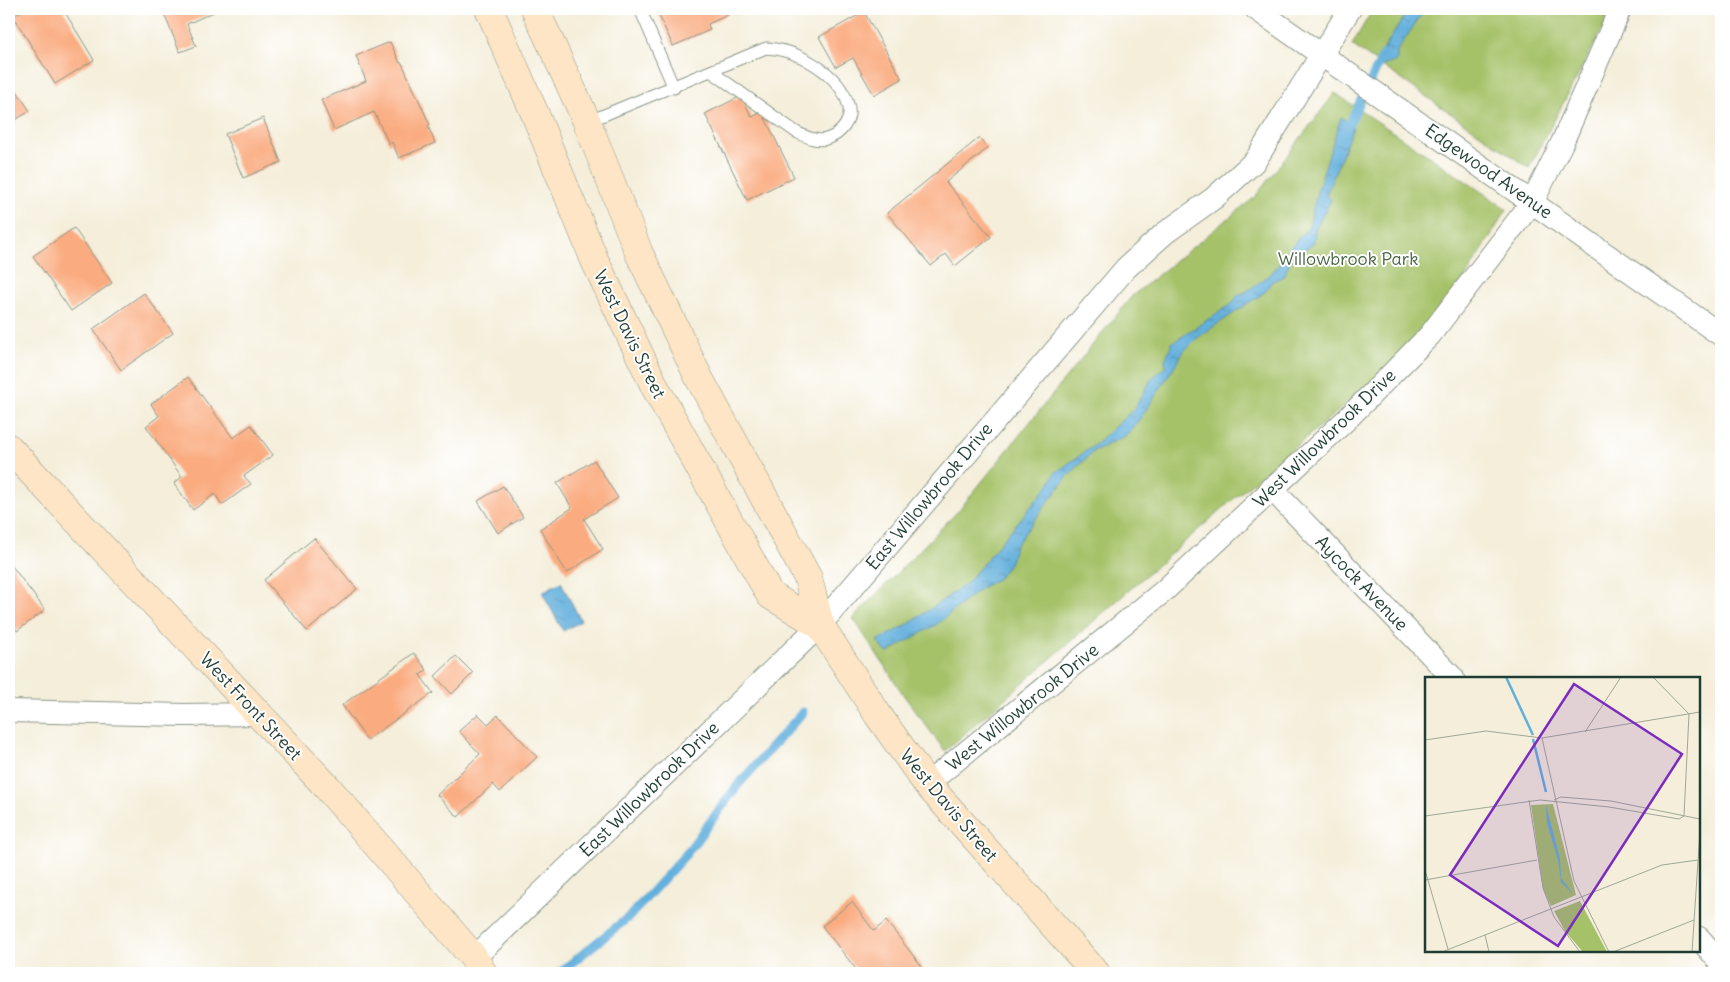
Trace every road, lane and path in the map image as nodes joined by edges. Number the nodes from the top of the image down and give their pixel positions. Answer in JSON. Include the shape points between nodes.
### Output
{"nodes":[{"id":1,"x":488,"y":9,"type":"edge"},
{"id":2,"x":535,"y":9,"type":"edge"},
{"id":3,"x":640,"y":9,"type":"edge"},
{"id":4,"x":1256,"y":9,"type":"edge"},
{"id":5,"x":1350,"y":9,"type":"edge"},
{"id":6,"x":1620,"y":9,"type":"edge"},
{"id":7,"x":1322,"y":56,"type":"junction"},
{"id":8,"x":712,"y":72,"type":"junction"},
{"id":9,"x":674,"y":88,"type":"junction"},
{"id":10,"x":587,"y":122,"type":"junction"},
{"id":11,"x":1533,"y":201,"type":"junction"},
{"id":12,"x":1721,"y":335,"type":"edge"},
{"id":13,"x":9,"y":448,"type":"edge"},
{"id":14,"x":1272,"y":488,"type":"junction"},
{"id":15,"x":820,"y":625,"type":"junction"},
{"id":16,"x":1452,"y":677,"type":"edge"},
{"id":17,"x":9,"y":711,"type":"edge"},
{"id":18,"x":259,"y":714,"type":"junction"},
{"id":19,"x":928,"y":784,"type":"junction"},
{"id":20,"x":1700,"y":939,"type":"edge"},
{"id":21,"x":1721,"y":963,"type":"edge"},
{"id":22,"x":478,"y":966,"type":"edge"},
{"id":23,"x":1096,"y":973,"type":"edge"}],
"edges":[{"from":1,"to":15,"type":"street","name":"West Davis Street","via":[[595,261],[655,386],[770,595]]},
{"from":2,"to":10,"type":"street","name":"West Davis Street"},
{"from":3,"to":9,"type":"lane"},
{"from":4,"to":7,"type":"street","name":"Edgewood Avenue"},
{"from":5,"to":7,"type":"street","name":"East Willowbrook Drive"},
{"from":6,"to":11,"type":"street","name":"West Willowbrook Drive"},
{"from":7,"to":11,"type":"street","name":"Edgewood Avenue"},
{"from":7,"to":15,"type":"street","name":"East Willowbrook Drive","via":[[1255,161],[1126,268]]},
{"from":8,"to":8,"type":"lane","via":[[766,48],[783,48],[809,61],[840,88],[849,105],[849,120],[842,131],[825,140],[811,139],[796,132]]},
{"from":8,"to":9,"type":"lane"},
{"from":9,"to":10,"type":"lane"},
{"from":10,"to":15,"type":"street","name":"West Davis Street","via":[[639,253],[699,378],[808,578]]},
{"from":11,"to":12,"type":"street","name":"Edgewood Avenue"},
{"from":11,"to":14,"type":"street","name":"West Willowbrook Drive","via":[[1430,335],[1347,419]]},
{"from":13,"to":18,"type":"street","name":"West Front Street"},
{"from":14,"to":16,"type":"street","name":"Aycock Avenue"},
{"from":14,"to":19,"type":"street","name":"West Willowbrook Drive","via":[[1165,590]]},
{"from":15,"to":19,"type":"street","name":"West Davis Street","via":[[878,715]]},
{"from":15,"to":22,"type":"street","name":"East Willowbrook Drive"},
{"from":17,"to":18,"type":"street"},
{"from":18,"to":22,"type":"street","name":"West Front Street","via":[[327,787]]},
{"from":19,"to":23,"type":"street","name":"West Davis Street"},
{"from":20,"to":21,"type":"street"}]}
